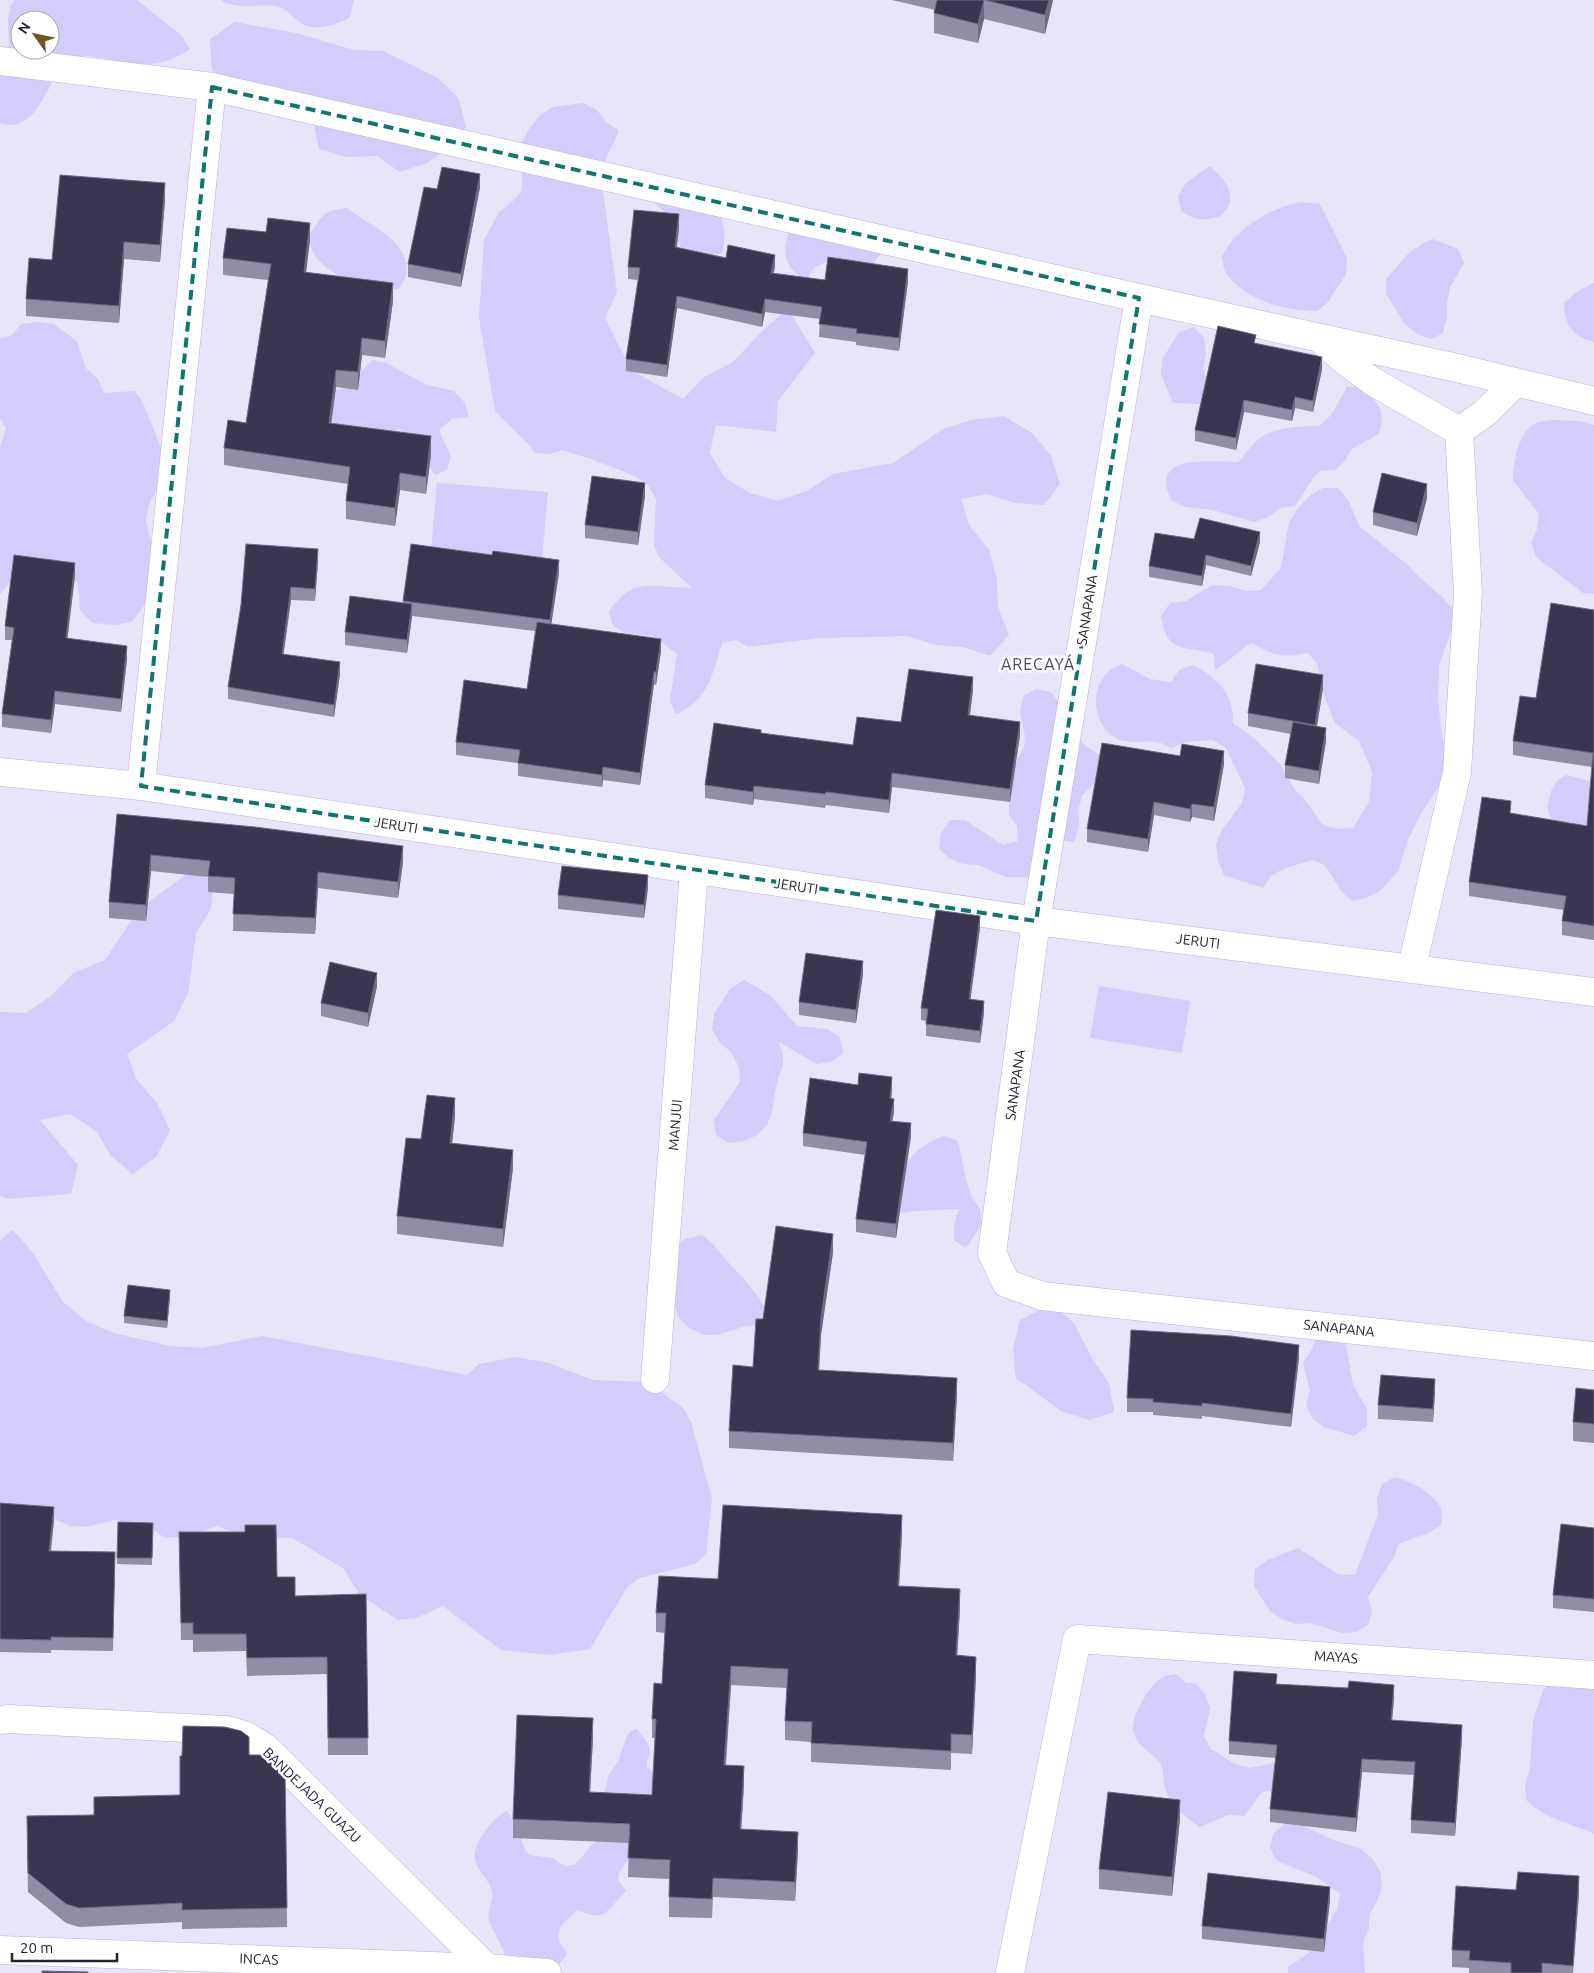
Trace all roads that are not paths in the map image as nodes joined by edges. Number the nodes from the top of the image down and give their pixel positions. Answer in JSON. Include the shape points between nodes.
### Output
{"nodes":[{"id":1,"x":0,"y":61,"type":"edge"},
{"id":2,"x":212,"y":86,"type":"junction"},
{"id":3,"x":1139,"y":298,"type":"junction"},
{"id":4,"x":1318,"y":337,"type":"junction"},
{"id":5,"x":1516,"y":382,"type":"junction"},
{"id":6,"x":1594,"y":401,"type":"edge"},
{"id":7,"x":1459,"y":431,"type":"junction"},
{"id":8,"x":0,"y":772,"type":"edge"},
{"id":9,"x":141,"y":786,"type":"junction"},
{"id":10,"x":694,"y":870,"type":"junction"},
{"id":11,"x":1036,"y":921,"type":"junction"},
{"id":12,"x":1412,"y":967,"type":"junction"},
{"id":13,"x":1594,"y":992,"type":"edge"},
{"id":14,"x":1594,"y":1356,"type":"edge"},
{"id":15,"x":655,"y":1379,"type":"dead end"},
{"id":16,"x":1594,"y":1675,"type":"edge"},
{"id":17,"x":0,"y":1720,"type":"edge"},
{"id":18,"x":0,"y":1950,"type":"edge"},
{"id":19,"x":487,"y":1968,"type":"junction"},
{"id":20,"x":547,"y":1973,"type":"edge"},
{"id":21,"x":1010,"y":1973,"type":"edge"}],
"edges":[{"from":1,"to":2,"type":"street"},
{"from":2,"to":3,"type":"street"},
{"from":2,"to":9,"type":"street"},
{"from":3,"to":4,"type":"street"},
{"from":3,"to":11,"type":"street","name":"SANAPANA"},
{"from":4,"to":5,"type":"street"},
{"from":4,"to":7,"type":"street","via":[[1372,381]]},
{"from":5,"to":6,"type":"street"},
{"from":5,"to":7,"type":"street","via":[[1485,413]]},
{"from":7,"to":12,"type":"street","via":[[1468,593],[1457,772]]},
{"from":8,"to":9,"type":"street","name":"JERUTI"},
{"from":9,"to":10,"type":"street","name":"JERUTI"},
{"from":10,"to":11,"type":"street","name":"JERUTI"},
{"from":10,"to":15,"type":"street","name":"MANJUI"},
{"from":11,"to":12,"type":"street","name":"JERUTI"},
{"from":11,"to":14,"type":"street","name":"SANAPANA","via":[[992,1253],[1006,1282],[1042,1296]]},
{"from":12,"to":13,"type":"street","name":"JERUTI"},
{"from":16,"to":21,"type":"street","name":"MAYAS","via":[[1077,1639]]},
{"from":17,"to":19,"type":"street","name":"BANDEJADA GUAZU","via":[[226,1730],[247,1736],[266,1748]]},
{"from":18,"to":19,"type":"street","name":"INCAS"},
{"from":19,"to":20,"type":"street","name":"INCAS"}]}
